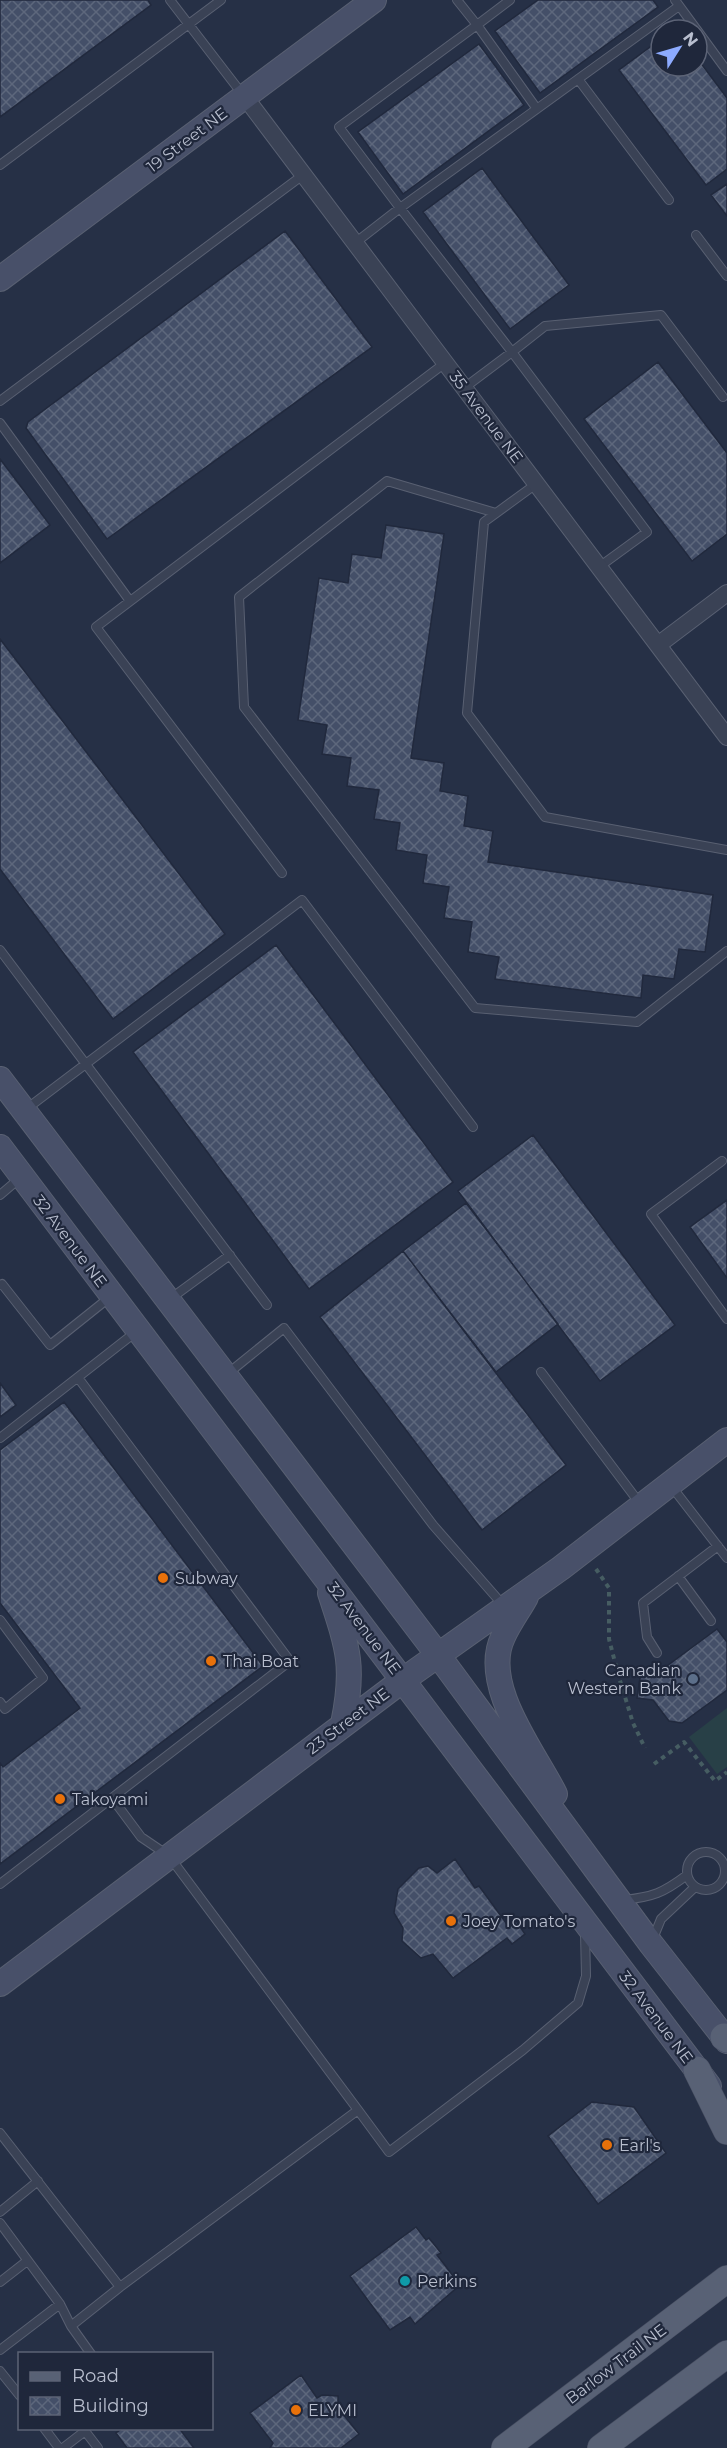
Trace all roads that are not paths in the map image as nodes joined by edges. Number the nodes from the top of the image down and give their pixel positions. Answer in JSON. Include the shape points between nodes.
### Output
{"nodes":[{"id":1,"x":170,"y":0,"type":"edge"},
{"id":2,"x":221,"y":0,"type":"edge"},
{"id":3,"x":374,"y":0,"type":"edge"},
{"id":4,"x":457,"y":0,"type":"edge"},
{"id":5,"x":510,"y":0,"type":"edge"},
{"id":6,"x":677,"y":3,"type":"edge"},
{"id":7,"x":688,"y":18,"type":"edge"},
{"id":8,"x":190,"y":24,"type":"junction"},
{"id":9,"x":477,"y":25,"type":"junction"},
{"id":10,"x":709,"y":46,"type":"edge"},
{"id":11,"x":727,"y":71,"type":"edge"},
{"id":12,"x":578,"y":79,"type":"junction"},
{"id":13,"x":244,"y":97,"type":"junction"},
{"id":14,"x":537,"y":109,"type":"junction"},
{"id":15,"x":0,"y":165,"type":"edge"},
{"id":16,"x":303,"y":175,"type":"junction"},
{"id":17,"x":669,"y":200,"type":"dead end"},
{"id":18,"x":400,"y":208,"type":"junction"},
{"id":19,"x":696,"y":235,"type":"dead end"},
{"id":20,"x":355,"y":243,"type":"junction"},
{"id":21,"x":727,"y":276,"type":"edge"},
{"id":22,"x":0,"y":279,"type":"edge"},
{"id":23,"x":512,"y":352,"type":"junction"},
{"id":24,"x":445,"y":363,"type":"junction"},
{"id":25,"x":464,"y":388,"type":"junction"},
{"id":26,"x":723,"y":397,"type":"dead end"},
{"id":27,"x":0,"y":401,"type":"edge"},
{"id":28,"x":0,"y":423,"type":"edge"},
{"id":29,"x":536,"y":484,"type":"junction"},
{"id":30,"x":496,"y":513,"type":"junction"},
{"id":31,"x":599,"y":567,"type":"junction"},
{"id":32,"x":727,"y":593,"type":"edge"},
{"id":33,"x":130,"y":601,"type":"junction"},
{"id":34,"x":658,"y":645,"type":"junction"},
{"id":35,"x":727,"y":737,"type":"edge"},
{"id":36,"x":727,"y":850,"type":"edge"},
{"id":37,"x":282,"y":873,"type":"dead end"},
{"id":38,"x":0,"y":950,"type":"edge"},
{"id":39,"x":727,"y":951,"type":"edge"},
{"id":40,"x":86,"y":1064,"type":"junction"},
{"id":41,"x":0,"y":1079,"type":"edge"},
{"id":42,"x":24,"y":1111,"type":"junction"},
{"id":43,"x":473,"y":1127,"type":"dead end"},
{"id":44,"x":0,"y":1147,"type":"edge"},
{"id":45,"x":722,"y":1161,"type":"dead end"},
{"id":46,"x":22,"y":1176,"type":"junction"},
{"id":47,"x":0,"y":1195,"type":"edge"},
{"id":48,"x":230,"y":1255,"type":"junction"},
{"id":49,"x":1,"y":1283,"type":"edge"},
{"id":50,"x":112,"y":1296,"type":"junction"},
{"id":51,"x":168,"y":1300,"type":"junction"},
{"id":52,"x":267,"y":1305,"type":"dead end"},
{"id":53,"x":727,"y":1319,"type":"edge"},
{"id":54,"x":138,"y":1331,"type":"junction"},
{"id":55,"x":541,"y":1372,"type":"dead end"},
{"id":56,"x":225,"y":1375,"type":"junction"},
{"id":57,"x":79,"y":1379,"type":"junction"},
{"id":58,"x":0,"y":1438,"type":"edge"},
{"id":59,"x":727,"y":1440,"type":"edge"},
{"id":60,"x":670,"y":1484,"type":"junction"},
{"id":61,"x":642,"y":1506,"type":"junction"},
{"id":62,"x":718,"y":1546,"type":"junction"},
{"id":63,"x":727,"y":1558,"type":"edge"},
{"id":64,"x":323,"y":1574,"type":"junction"},
{"id":65,"x":678,"y":1576,"type":"junction"},
{"id":66,"x":532,"y":1588,"type":"junction"},
{"id":67,"x":505,"y":1608,"type":"junction"},
{"id":68,"x":0,"y":1620,"type":"edge"},
{"id":69,"x":711,"y":1621,"type":"dead end"},
{"id":70,"x":657,"y":1653,"type":"dead end"},
{"id":71,"x":438,"y":1655,"type":"junction"},
{"id":72,"x":403,"y":1680,"type":"junction"},
{"id":73,"x":0,"y":1702,"type":"edge"},
{"id":74,"x":343,"y":1724,"type":"junction"},
{"id":75,"x":111,"y":1798,"type":"junction"},
{"id":76,"x":169,"y":1856,"type":"junction"},
{"id":77,"x":590,"y":1863,"type":"junction"},
{"id":78,"x":687,"y":1875,"type":"junction"},
{"id":79,"x":0,"y":1884,"type":"edge"},
{"id":80,"x":695,"y":1887,"type":"junction"},
{"id":81,"x":618,"y":1901,"type":"junction"},
{"id":82,"x":585,"y":1924,"type":"junction"},
{"id":83,"x":651,"y":1944,"type":"junction"},
{"id":84,"x":0,"y":1984,"type":"edge"},
{"id":85,"x":726,"y":2039,"type":"edge"},
{"id":86,"x":697,"y":2070,"type":"junction"},
{"id":87,"x":358,"y":2110,"type":"junction"},
{"id":88,"x":727,"y":2110,"type":"edge"},
{"id":89,"x":727,"y":2131,"type":"edge"},
{"id":90,"x":0,"y":2133,"type":"edge"},
{"id":91,"x":38,"y":2181,"type":"junction"},
{"id":92,"x":0,"y":2212,"type":"edge"},
{"id":93,"x":0,"y":2223,"type":"edge"},
{"id":94,"x":27,"y":2261,"type":"junction"},
{"id":95,"x":727,"y":2279,"type":"edge"},
{"id":96,"x":0,"y":2282,"type":"edge"},
{"id":97,"x":120,"y":2287,"type":"junction"},
{"id":98,"x":60,"y":2304,"type":"junction"},
{"id":99,"x":71,"y":2326,"type":"junction"},
{"id":100,"x":0,"y":2350,"type":"edge"},
{"id":101,"x":90,"y":2352,"type":"edge"},
{"id":102,"x":727,"y":2354,"type":"edge"},
{"id":103,"x":0,"y":2371,"type":"edge"},
{"id":104,"x":18,"y":2394,"type":"edge"},
{"id":105,"x":46,"y":2430,"type":"edge"},
{"id":106,"x":87,"y":2430,"type":"edge"},
{"id":107,"x":61,"y":2448,"type":"edge"},
{"id":108,"x":98,"y":2448,"type":"edge"},
{"id":109,"x":505,"y":2448,"type":"edge"},
{"id":110,"x":601,"y":2448,"type":"edge"}],
"edges":[{"from":1,"to":8,"type":"lane"},
{"from":2,"to":8,"type":"lane"},
{"from":3,"to":13,"type":"main road","name":"19 Street NE"},
{"from":4,"to":9,"type":"lane"},
{"from":5,"to":9,"type":"lane"},
{"from":6,"to":7,"type":"lane"},
{"from":6,"to":12,"type":"lane"},
{"from":8,"to":13,"type":"lane"},
{"from":8,"to":15,"type":"lane"},
{"from":9,"to":14,"type":"lane"},
{"from":9,"to":18,"type":"lane","via":[[339,127]]},
{"from":10,"to":11,"type":"lane"},
{"from":12,"to":14,"type":"lane"},
{"from":12,"to":17,"type":"lane"},
{"from":13,"to":16,"type":"street","name":"35 Avenue NE"},
{"from":13,"to":22,"type":"main road","name":"19 Street NE"},
{"from":14,"to":18,"type":"lane"},
{"from":16,"to":20,"type":"street","name":"35 Avenue NE"},
{"from":16,"to":27,"type":"lane"},
{"from":18,"to":20,"type":"lane"},
{"from":18,"to":23,"type":"lane"},
{"from":19,"to":21,"type":"lane"},
{"from":20,"to":24,"type":"street","name":"35 Avenue NE"},
{"from":23,"to":25,"type":"lane"},
{"from":23,"to":26,"type":"lane","via":[[545,326],[661,315]]},
{"from":23,"to":31,"type":"lane","via":[[647,532]]},
{"from":24,"to":25,"type":"street","name":"35 Avenue NE"},
{"from":24,"to":33,"type":"lane"},
{"from":25,"to":29,"type":"street","name":"35 Avenue NE"},
{"from":28,"to":33,"type":"lane"},
{"from":29,"to":30,"type":"lane"},
{"from":29,"to":31,"type":"street","name":"35 Avenue NE"},
{"from":30,"to":36,"type":"lane","via":[[484,522],[467,713],[545,817]]},
{"from":30,"to":39,"type":"lane","via":[[387,481],[239,597],[244,707],[475,1008],[637,1022]]},
{"from":31,"to":34,"type":"street","name":"35 Avenue NE"},
{"from":32,"to":34,"type":"street"},
{"from":33,"to":37,"type":"lane","via":[[96,627]]},
{"from":34,"to":35,"type":"street","name":"35 Avenue NE"},
{"from":38,"to":40,"type":"lane"},
{"from":40,"to":42,"type":"lane"},
{"from":40,"to":43,"type":"lane","via":[[302,900]]},
{"from":40,"to":48,"type":"lane"},
{"from":41,"to":42,"type":"main road"},
{"from":42,"to":51,"type":"main road"},
{"from":44,"to":46,"type":"main road","name":"32 Avenue NE"},
{"from":45,"to":53,"type":"lane","via":[[651,1214]]},
{"from":46,"to":47,"type":"lane"},
{"from":46,"to":50,"type":"main road","name":"32 Avenue NE"},
{"from":48,"to":51,"type":"lane"},
{"from":48,"to":52,"type":"lane"},
{"from":49,"to":50,"type":"lane","via":[[50,1345]]},
{"from":50,"to":54,"type":"main road","name":"32 Avenue NE"},
{"from":51,"to":56,"type":"main road"},
{"from":54,"to":57,"type":"lane"},
{"from":54,"to":64,"type":"main road","name":"32 Avenue NE"},
{"from":55,"to":61,"type":"lane"},
{"from":56,"to":67,"type":"lane","via":[[284,1328],[433,1525]]},
{"from":56,"to":71,"type":"main road"},
{"from":57,"to":58,"type":"lane"},
{"from":57,"to":75,"type":"lane","via":[[290,1661]]},
{"from":59,"to":60,"type":"main road","name":"23 Street NE"},
{"from":60,"to":61,"type":"main road","name":"23 Street NE"},
{"from":60,"to":62,"type":"lane"},
{"from":61,"to":66,"type":"main road","name":"23 Street NE"},
{"from":62,"to":63,"type":"lane"},
{"from":62,"to":65,"type":"lane"},
{"from":64,"to":72,"type":"main road","name":"32 Avenue NE"},
{"from":64,"to":74,"type":"main road","via":[[351,1674]]},
{"from":65,"to":69,"type":"lane"},
{"from":65,"to":70,"type":"lane","via":[[643,1603],[645,1630]]},
{"from":66,"to":67,"type":"main road","name":"23 Street NE"},
{"from":66,"to":77,"type":"main road","via":[[502,1638],[498,1661],[502,1688],[518,1732],[547,1778]]},
{"from":67,"to":71,"type":"main road","name":"23 Street NE"},
{"from":68,"to":73,"type":"lane","via":[[43,1678],[5,1709]]},
{"from":71,"to":72,"type":"main road","name":"23 Street NE"},
{"from":71,"to":77,"type":"main road"},
{"from":72,"to":74,"type":"main road","name":"23 Street NE"},
{"from":72,"to":82,"type":"main road","name":"32 Avenue NE"},
{"from":74,"to":76,"type":"main road","name":"23 Street NE"},
{"from":75,"to":76,"type":"lane","via":[[141,1837]]},
{"from":75,"to":79,"type":"lane"},
{"from":76,"to":84,"type":"main road","name":"23 Street NE"},
{"from":76,"to":87,"type":"lane"},
{"from":77,"to":81,"type":"main road"},
{"from":78,"to":80,"type":"lane"},
{"from":78,"to":80,"type":"lane","via":[[689,1862],[699,1853],[710,1852],[721,1860],[725,1871],[721,1883],[709,1890]]},
{"from":78,"to":81,"type":"lane","via":[[663,1893]]},
{"from":80,"to":83,"type":"lane","via":[[661,1919]]},
{"from":81,"to":83,"type":"main road"},
{"from":82,"to":86,"type":"main road","name":"32 Avenue NE"},
{"from":82,"to":87,"type":"lane","via":[[586,1976],[578,2003],[524,2050],[389,2152]]},
{"from":83,"to":85,"type":"main road"},
{"from":86,"to":88,"type":"main road","name":"32 Avenue NE"},
{"from":86,"to":89,"type":"main road"},
{"from":87,"to":97,"type":"lane"},
{"from":90,"to":91,"type":"lane"},
{"from":91,"to":92,"type":"lane"},
{"from":91,"to":97,"type":"lane"},
{"from":93,"to":94,"type":"lane"},
{"from":94,"to":96,"type":"lane"},
{"from":94,"to":98,"type":"lane"},
{"from":95,"to":109,"type":"main road","name":"Barlow Trail NE"},
{"from":97,"to":99,"type":"lane"},
{"from":98,"to":99,"type":"lane"},
{"from":98,"to":100,"type":"lane"},
{"from":99,"to":101,"type":"lane"},
{"from":102,"to":110,"type":"main road"},
{"from":103,"to":104,"type":"lane"},
{"from":105,"to":107,"type":"lane"},
{"from":106,"to":107,"type":"lane"},
{"from":106,"to":108,"type":"lane"}]}
